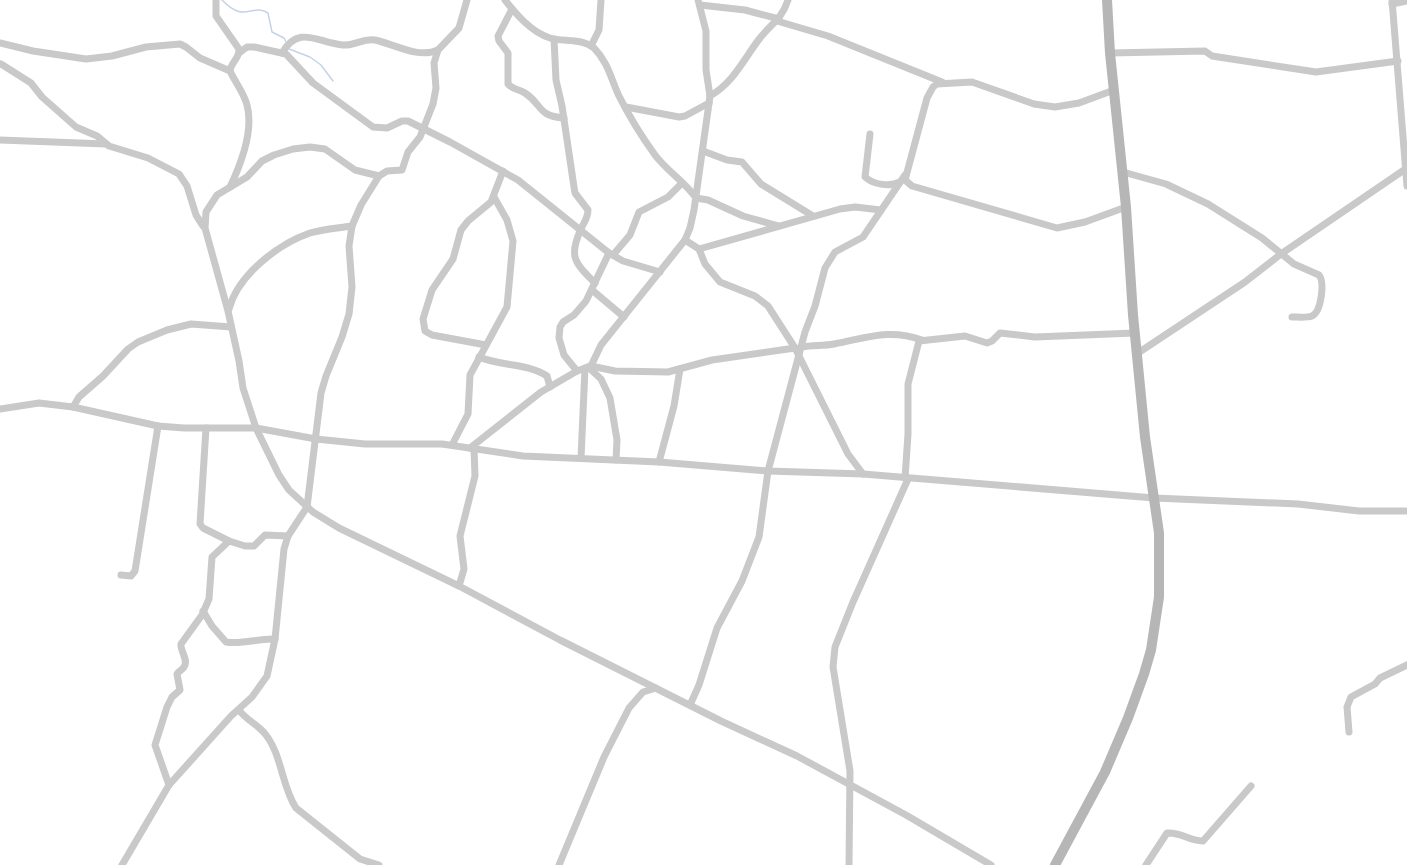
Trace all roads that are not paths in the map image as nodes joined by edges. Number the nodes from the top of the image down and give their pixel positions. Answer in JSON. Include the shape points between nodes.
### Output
{"nodes":[{"id":1,"x":216,"y":0,"type":"edge"},
{"id":2,"x":467,"y":0,"type":"edge"},
{"id":3,"x":505,"y":0,"type":"edge"},
{"id":4,"x":601,"y":0,"type":"edge"},
{"id":5,"x":788,"y":0,"type":"edge"},
{"id":6,"x":1107,"y":0,"type":"edge"},
{"id":7,"x":1407,"y":1,"type":"edge"},
{"id":8,"x":699,"y":2,"type":"edge"},
{"id":9,"x":1392,"y":2,"type":"edge"},
{"id":10,"x":512,"y":9,"type":"junction"},
{"id":11,"x":778,"y":20,"type":"junction"},
{"id":12,"x":554,"y":39,"type":"junction"},
{"id":13,"x":0,"y":43,"type":"edge"},
{"id":14,"x":591,"y":46,"type":"junction"},
{"id":15,"x":438,"y":50,"type":"junction"},
{"id":16,"x":239,"y":52,"type":"junction"},
{"id":17,"x":282,"y":53,"type":"junction"},
{"id":18,"x":1110,"y":53,"type":"junction"},
{"id":19,"x":1398,"y":61,"type":"junction"},
{"id":20,"x":1,"y":64,"type":"edge"},
{"id":21,"x":230,"y":71,"type":"junction"},
{"id":22,"x":942,"y":82,"type":"junction"},
{"id":23,"x":1114,"y":90,"type":"junction"},
{"id":24,"x":709,"y":99,"type":"junction"},
{"id":25,"x":626,"y":107,"type":"junction"},
{"id":26,"x":564,"y":118,"type":"junction"},
{"id":27,"x":423,"y":128,"type":"junction"},
{"id":28,"x":870,"y":134,"type":"dead end"},
{"id":29,"x":0,"y":140,"type":"edge"},
{"id":30,"x":106,"y":144,"type":"junction"},
{"id":31,"x":703,"y":151,"type":"junction"},
{"id":32,"x":1406,"y":169,"type":"edge"},
{"id":33,"x":503,"y":171,"type":"junction"},
{"id":34,"x":1123,"y":172,"type":"junction"},
{"id":35,"x":379,"y":176,"type":"junction"},
{"id":36,"x":903,"y":179,"type":"junction"},
{"id":37,"x":682,"y":183,"type":"junction"},
{"id":38,"x":1407,"y":186,"type":"edge"},
{"id":39,"x":229,"y":188,"type":"junction"},
{"id":40,"x":494,"y":197,"type":"junction"},
{"id":41,"x":696,"y":198,"type":"junction"},
{"id":42,"x":1126,"y":207,"type":"junction"},
{"id":43,"x":881,"y":210,"type":"junction"},
{"id":44,"x":813,"y":216,"type":"junction"},
{"id":45,"x":352,"y":226,"type":"junction"},
{"id":46,"x":779,"y":226,"type":"junction"},
{"id":47,"x":205,"y":228,"type":"junction"},
{"id":48,"x":581,"y":230,"type":"junction"},
{"id":49,"x":685,"y":240,"type":"junction"},
{"id":50,"x":699,"y":249,"type":"junction"},
{"id":51,"x":611,"y":254,"type":"junction"},
{"id":52,"x":1281,"y":254,"type":"junction"},
{"id":53,"x":660,"y":272,"type":"junction"},
{"id":54,"x":593,"y":287,"type":"junction"},
{"id":55,"x":228,"y":311,"type":"junction"},
{"id":56,"x":624,"y":317,"type":"junction"},
{"id":57,"x":1292,"y":317,"type":"dead end"},
{"id":58,"x":231,"y":327,"type":"junction"},
{"id":59,"x":1135,"y":333,"type":"junction"},
{"id":60,"x":922,"y":340,"type":"junction"},
{"id":61,"x":486,"y":345,"type":"junction"},
{"id":62,"x":798,"y":347,"type":"junction"},
{"id":63,"x":1138,"y":353,"type":"junction"},
{"id":64,"x":480,"y":357,"type":"junction"},
{"id":65,"x":800,"y":357,"type":"junction"},
{"id":66,"x":585,"y":368,"type":"junction"},
{"id":67,"x":680,"y":369,"type":"junction"},
{"id":68,"x":550,"y":387,"type":"junction"},
{"id":69,"x":73,"y":407,"type":"junction"},
{"id":70,"x":0,"y":409,"type":"edge"},
{"id":71,"x":158,"y":426,"type":"junction"},
{"id":72,"x":206,"y":428,"type":"junction"},
{"id":73,"x":256,"y":428,"type":"junction"},
{"id":74,"x":316,"y":439,"type":"junction"},
{"id":75,"x":452,"y":445,"type":"junction"},
{"id":76,"x":472,"y":449,"type":"junction"},
{"id":77,"x":581,"y":458,"type":"junction"},
{"id":78,"x":616,"y":460,"type":"junction"},
{"id":79,"x":659,"y":462,"type":"junction"},
{"id":80,"x":768,"y":471,"type":"junction"},
{"id":81,"x":863,"y":474,"type":"junction"},
{"id":82,"x":907,"y":478,"type":"junction"},
{"id":83,"x":1154,"y":498,"type":"junction"},
{"id":84,"x":307,"y":507,"type":"junction"},
{"id":85,"x":1407,"y":511,"type":"edge"},
{"id":86,"x":288,"y":536,"type":"junction"},
{"id":87,"x":229,"y":541,"type":"junction"},
{"id":88,"x":121,"y":574,"type":"dead end"},
{"id":89,"x":459,"y":586,"type":"junction"},
{"id":90,"x":203,"y":611,"type":"junction"},
{"id":91,"x":275,"y":639,"type":"junction"},
{"id":92,"x":1407,"y":665,"type":"edge"},
{"id":93,"x":638,"y":678,"type":"junction"},
{"id":94,"x":656,"y":688,"type":"junction"},
{"id":95,"x":638,"y":696,"type":"junction"},
{"id":96,"x":690,"y":705,"type":"junction"},
{"id":97,"x":239,"y":710,"type":"junction"},
{"id":98,"x":1349,"y":732,"type":"dead end"},
{"id":99,"x":850,"y":784,"type":"junction"},
{"id":100,"x":169,"y":785,"type":"junction"},
{"id":101,"x":1251,"y":786,"type":"dead end"},
{"id":102,"x":122,"y":865,"type":"edge"},
{"id":103,"x":379,"y":865,"type":"edge"},
{"id":104,"x":559,"y":865,"type":"edge"},
{"id":105,"x":849,"y":865,"type":"edge"},
{"id":106,"x":991,"y":865,"type":"edge"},
{"id":107,"x":1055,"y":865,"type":"edge"},
{"id":108,"x":1146,"y":865,"type":"edge"}],
"edges":[{"from":1,"to":16,"type":"street","via":[[216,16]]},
{"from":2,"to":15,"type":"street","via":[[459,28]]},
{"from":3,"to":10,"type":"street"},
{"from":4,"to":14,"type":"street","via":[[599,30]]},
{"from":5,"to":11,"type":"street"},
{"from":6,"to":18,"type":"street"},
{"from":7,"to":9,"type":"street"},
{"from":8,"to":11,"type":"street"},
{"from":8,"to":24,"type":"street","via":[[706,31]]},
{"from":9,"to":19,"type":"street"},
{"from":10,"to":12,"type":"street","via":[[536,32]]},
{"from":10,"to":26,"type":"street","via":[[498,36],[508,53],[508,84],[526,93],[549,116]]},
{"from":11,"to":22,"type":"street"},
{"from":11,"to":24,"type":"street","via":[[760,37],[731,79]]},
{"from":12,"to":14,"type":"street"},
{"from":12,"to":26,"type":"street","via":[[556,80]]},
{"from":13,"to":21,"type":"street","via":[[86,59],[180,44]]},
{"from":14,"to":25,"type":"street","via":[[606,64]]},
{"from":15,"to":17,"type":"street","via":[[427,53],[371,40],[343,45],[303,37],[290,41]]},
{"from":15,"to":27,"type":"street","via":[[434,63],[435,98]]},
{"from":16,"to":17,"type":"street","via":[[254,47]]},
{"from":16,"to":21,"type":"street"},
{"from":17,"to":27,"type":"street","via":[[313,83],[373,127],[387,128],[408,121]]},
{"from":18,"to":19,"type":"street","via":[[1205,51],[1212,56],[1317,72]]},
{"from":18,"to":23,"type":"street"},
{"from":19,"to":32,"type":"street"},
{"from":20,"to":30,"type":"street","via":[[31,83],[70,123]]},
{"from":21,"to":39,"type":"street","via":[[246,103],[248,124],[240,163]]},
{"from":22,"to":23,"type":"street","via":[[972,82],[1034,104],[1055,107]]},
{"from":22,"to":36,"type":"street","via":[[933,87],[927,98]]},
{"from":23,"to":34,"type":"street"},
{"from":24,"to":25,"type":"street","via":[[679,117]]},
{"from":24,"to":31,"type":"street"},
{"from":25,"to":37,"type":"street","via":[[655,155]]},
{"from":26,"to":48,"type":"street","via":[[575,193],[588,210]]},
{"from":27,"to":33,"type":"street"},
{"from":27,"to":35,"type":"street","via":[[402,170]]},
{"from":28,"to":36,"type":"street","via":[[865,177],[890,185]]},
{"from":29,"to":30,"type":"street"},
{"from":30,"to":47,"type":"street","via":[[148,158],[179,174]]},
{"from":31,"to":41,"type":"street"},
{"from":31,"to":44,"type":"street","via":[[742,162],[761,184]]},
{"from":32,"to":38,"type":"street"},
{"from":32,"to":52,"type":"street"},
{"from":33,"to":40,"type":"street"},
{"from":33,"to":48,"type":"street"},
{"from":34,"to":42,"type":"street"},
{"from":34,"to":52,"type":"street","via":[[1166,184],[1208,204]]},
{"from":35,"to":39,"type":"street","via":[[355,170],[329,151],[309,147],[267,158]]},
{"from":35,"to":45,"type":"street"},
{"from":36,"to":42,"type":"street","via":[[912,186],[1057,228]]},
{"from":36,"to":43,"type":"street"},
{"from":37,"to":41,"type":"street"},
{"from":37,"to":51,"type":"street","via":[[668,197],[639,212],[630,235]]},
{"from":39,"to":47,"type":"street","via":[[217,195],[209,207]]},
{"from":40,"to":61,"type":"street","via":[[507,220],[513,249],[507,307]]},
{"from":40,"to":61,"type":"street","via":[[488,207],[464,225],[453,260],[432,290],[423,323],[425,331],[432,335]]},
{"from":41,"to":46,"type":"street"},
{"from":41,"to":49,"type":"street"},
{"from":42,"to":59,"type":"street"},
{"from":43,"to":44,"type":"street","via":[[848,207]]},
{"from":43,"to":62,"type":"street","via":[[863,237],[839,249],[828,262]]},
{"from":44,"to":46,"type":"street"},
{"from":45,"to":55,"type":"street","via":[[311,233],[282,246],[247,277]]},
{"from":45,"to":74,"type":"street","via":[[351,303],[323,387]]},
{"from":46,"to":50,"type":"street"},
{"from":47,"to":55,"type":"street"},
{"from":48,"to":51,"type":"street"},
{"from":48,"to":54,"type":"street","via":[[574,259]]},
{"from":49,"to":50,"type":"street"},
{"from":49,"to":53,"type":"street"},
{"from":50,"to":62,"type":"street","via":[[720,282],[755,296],[768,306]]},
{"from":51,"to":53,"type":"street"},
{"from":51,"to":54,"type":"street"},
{"from":52,"to":57,"type":"street","via":[[1322,279],[1317,312]]},
{"from":52,"to":63,"type":"street"},
{"from":53,"to":56,"type":"street"},
{"from":54,"to":56,"type":"street"},
{"from":54,"to":66,"type":"street","via":[[559,332],[564,355]]},
{"from":55,"to":58,"type":"street"},
{"from":56,"to":66,"type":"street"},
{"from":58,"to":69,"type":"street","via":[[191,324],[138,342],[78,397]]},
{"from":58,"to":73,"type":"street","via":[[243,388]]},
{"from":59,"to":60,"type":"street","via":[[1035,337],[1000,333],[987,343],[969,336]]},
{"from":59,"to":63,"type":"street"},
{"from":60,"to":62,"type":"street","via":[[897,334]]},
{"from":60,"to":82,"type":"street","via":[[916,346],[908,384]]},
{"from":61,"to":64,"type":"street"},
{"from":62,"to":65,"type":"street"},
{"from":62,"to":67,"type":"street"},
{"from":63,"to":83,"type":"street"},
{"from":64,"to":68,"type":"street","via":[[542,373]]},
{"from":64,"to":75,"type":"street","via":[[468,381],[466,420]]},
{"from":65,"to":80,"type":"street"},
{"from":65,"to":81,"type":"street","via":[[848,454]]},
{"from":66,"to":67,"type":"street","via":[[620,372]]},
{"from":66,"to":68,"type":"street"},
{"from":66,"to":77,"type":"street"},
{"from":66,"to":78,"type":"street","via":[[601,379],[608,391],[617,440]]},
{"from":67,"to":79,"type":"street"},
{"from":68,"to":76,"type":"street"},
{"from":69,"to":70,"type":"street","via":[[39,403]]},
{"from":69,"to":71,"type":"street"},
{"from":71,"to":72,"type":"street"},
{"from":71,"to":88,"type":"street","via":[[135,571],[131,576]]},
{"from":72,"to":73,"type":"street"},
{"from":72,"to":87,"type":"street","via":[[200,524]]},
{"from":73,"to":74,"type":"street"},
{"from":73,"to":84,"type":"street","via":[[283,482]]},
{"from":74,"to":75,"type":"street"},
{"from":74,"to":84,"type":"street"},
{"from":75,"to":76,"type":"street"},
{"from":76,"to":77,"type":"street"},
{"from":76,"to":89,"type":"street","via":[[475,476],[460,536],[464,570]]},
{"from":77,"to":78,"type":"street"},
{"from":78,"to":79,"type":"street"},
{"from":79,"to":80,"type":"street"},
{"from":80,"to":81,"type":"street"},
{"from":80,"to":96,"type":"street","via":[[752,558],[717,628]]},
{"from":81,"to":82,"type":"street"},
{"from":82,"to":83,"type":"street"},
{"from":82,"to":99,"type":"street","via":[[834,654]]},
{"from":83,"to":85,"type":"street"},
{"from":83,"to":107,"type":"street","via":[[1159,534],[1159,597],[1144,674],[1105,772]]},
{"from":84,"to":86,"type":"street"},
{"from":84,"to":89,"type":"street","via":[[339,528]]},
{"from":86,"to":87,"type":"street","via":[[266,535],[254,546]]},
{"from":86,"to":91,"type":"street"},
{"from":87,"to":90,"type":"street","via":[[212,557],[209,599]]},
{"from":89,"to":93,"type":"street"},
{"from":90,"to":91,"type":"street","via":[[226,642]]},
{"from":90,"to":100,"type":"street","via":[[181,644],[185,661],[177,674],[180,690],[167,706],[157,739],[156,750]]},
{"from":91,"to":97,"type":"street","via":[[267,676]]},
{"from":92,"to":98,"type":"street","via":[[1351,697],[1347,707]]},
{"from":93,"to":94,"type":"street"},
{"from":93,"to":95,"type":"street"},
{"from":94,"to":95,"type":"street"},
{"from":94,"to":96,"type":"street"},
{"from":95,"to":104,"type":"street","via":[[604,757]]},
{"from":96,"to":99,"type":"street"},
{"from":97,"to":100,"type":"street"},
{"from":97,"to":103,"type":"street","via":[[265,733],[296,808],[360,859]]},
{"from":99,"to":105,"type":"street"},
{"from":99,"to":106,"type":"street"},
{"from":100,"to":102,"type":"street"},
{"from":101,"to":108,"type":"street","via":[[1203,841],[1192,841],[1177,832],[1167,833]]}]}
